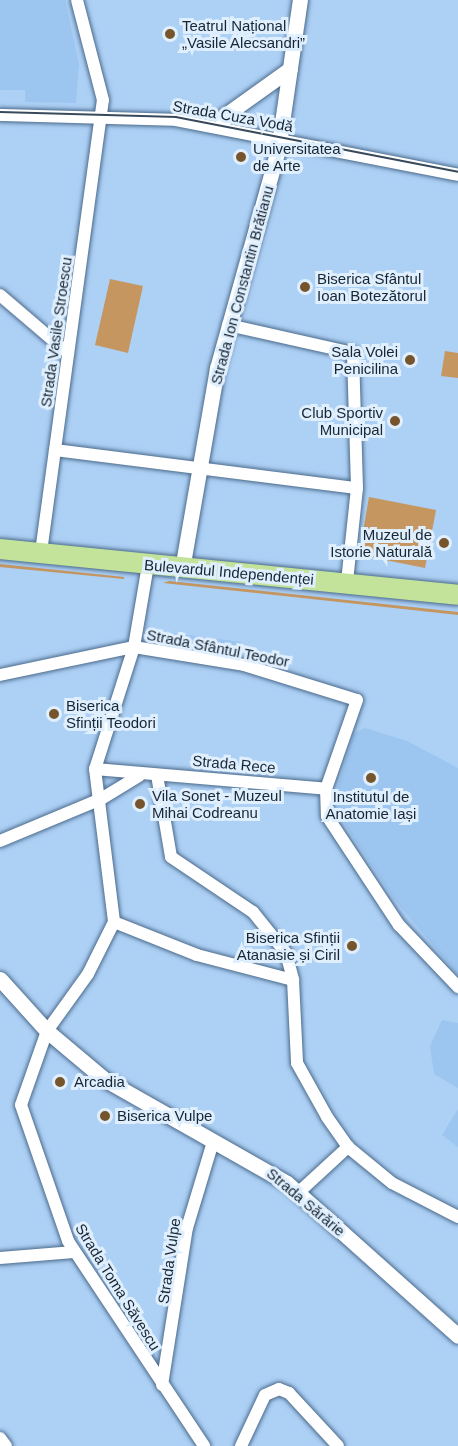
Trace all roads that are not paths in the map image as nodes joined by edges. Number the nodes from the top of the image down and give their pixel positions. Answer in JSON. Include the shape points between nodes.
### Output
{"nodes":[{"id":1,"x":77,"y":0,"type":"edge"},
{"id":2,"x":300,"y":0,"type":"edge"},
{"id":3,"x":290,"y":69,"type":"junction"},
{"id":4,"x":0,"y":115,"type":"edge"},
{"id":5,"x":102,"y":115,"type":"junction"},
{"id":6,"x":222,"y":126,"type":"junction"},
{"id":7,"x":280,"y":139,"type":"junction"},
{"id":8,"x":458,"y":175,"type":"edge"},
{"id":9,"x":0,"y":295,"type":"edge"},
{"id":10,"x":228,"y":325,"type":"junction"},
{"id":11,"x":68,"y":353,"type":"junction"},
{"id":12,"x":55,"y":450,"type":"junction"},
{"id":13,"x":197,"y":472,"type":"junction"},
{"id":14,"x":357,"y":488,"type":"junction"},
{"id":15,"x":0,"y":549,"type":"edge"},
{"id":16,"x":41,"y":552,"type":"junction"},
{"id":17,"x":148,"y":565,"type":"junction"},
{"id":18,"x":182,"y":569,"type":"junction"},
{"id":19,"x":348,"y":582,"type":"junction"},
{"id":20,"x":458,"y":595,"type":"edge"},
{"id":21,"x":134,"y":647,"type":"junction"},
{"id":22,"x":0,"y":675,"type":"edge"},
{"id":23,"x":95,"y":769,"type":"junction"},
{"id":24,"x":139,"y":776,"type":"junction"},
{"id":25,"x":157,"y":776,"type":"junction"},
{"id":26,"x":326,"y":789,"type":"junction"},
{"id":27,"x":101,"y":799,"type":"junction"},
{"id":28,"x":0,"y":841,"type":"edge"},
{"id":29,"x":114,"y":922,"type":"junction"},
{"id":30,"x":0,"y":980,"type":"edge"},
{"id":31,"x":293,"y":980,"type":"junction"},
{"id":32,"x":458,"y":987,"type":"edge"},
{"id":33,"x":47,"y":1031,"type":"junction"},
{"id":34,"x":213,"y":1143,"type":"junction"},
{"id":35,"x":348,"y":1147,"type":"junction"},
{"id":36,"x":299,"y":1192,"type":"junction"},
{"id":37,"x":458,"y":1217,"type":"edge"},
{"id":38,"x":74,"y":1252,"type":"junction"},
{"id":39,"x":0,"y":1258,"type":"edge"},
{"id":40,"x":458,"y":1336,"type":"edge"},
{"id":41,"x":162,"y":1385,"type":"junction"},
{"id":42,"x":0,"y":1438,"type":"edge"},
{"id":43,"x":6,"y":1446,"type":"edge"},
{"id":44,"x":204,"y":1446,"type":"edge"},
{"id":45,"x":241,"y":1446,"type":"edge"},
{"id":46,"x":338,"y":1446,"type":"edge"}],
"edges":[{"from":1,"to":5,"type":"street","name":"Strada Vasile Stroescu","via":[[99,81]]},
{"from":2,"to":3,"type":"street","name":"Strada Ion Constantin Brătianu"},
{"from":3,"to":6,"type":"street","via":[[224,116]]},
{"from":3,"to":7,"type":"street","name":"Strada Ion Constantin Brătianu"},
{"from":4,"to":5,"type":"street","name":"Strada Cuza Vodă"},
{"from":5,"to":6,"type":"street","name":"Strada Cuza Vodă"},
{"from":5,"to":11,"type":"street","name":"Strada Vasile Stroescu"},
{"from":6,"to":7,"type":"street","name":"Strada Cuza Vodă"},
{"from":7,"to":8,"type":"street","name":"Strada Cuza Vodă"},
{"from":7,"to":10,"type":"street","name":"Strada Ion Constantin Brătianu"},
{"from":9,"to":11,"type":"street"},
{"from":10,"to":13,"type":"street","name":"Strada Ion Constantin Brătianu"},
{"from":10,"to":14,"type":"street","via":[[353,353]]},
{"from":11,"to":12,"type":"street","name":"Strada Vasile Stroescu"},
{"from":12,"to":13,"type":"street"},
{"from":12,"to":16,"type":"street","name":"Strada Vasile Stroescu"},
{"from":13,"to":14,"type":"street"},
{"from":13,"to":18,"type":"street","name":"Strada Ion Constantin Brătianu"},
{"from":14,"to":19,"type":"street"},
{"from":15,"to":16,"type":"main road","name":"Bulevardul Independenței"},
{"from":16,"to":17,"type":"main road","name":"Bulevardul Independenței"},
{"from":17,"to":18,"type":"main road","name":"Bulevardul Independenței"},
{"from":17,"to":21,"type":"street"},
{"from":18,"to":19,"type":"main road","name":"Bulevardul Independenței"},
{"from":19,"to":20,"type":"main road","name":"Bulevardul Independenței"},
{"from":21,"to":22,"type":"street","name":"Strada Sfântul Teodor"},
{"from":21,"to":23,"type":"street"},
{"from":21,"to":26,"type":"street","name":"Strada Sfântul Teodor","via":[[244,665],[357,700]]},
{"from":23,"to":24,"type":"street","name":"Strada Rece"},
{"from":23,"to":27,"type":"street"},
{"from":24,"to":25,"type":"street","name":"Strada Rece"},
{"from":24,"to":27,"type":"street"},
{"from":25,"to":26,"type":"street","name":"Strada Rece","via":[[239,777]]},
{"from":25,"to":31,"type":"street","via":[[168,853],[271,930],[286,953]]},
{"from":26,"to":32,"type":"street","via":[[327,816],[373,889]]},
{"from":27,"to":28,"type":"street"},
{"from":27,"to":29,"type":"street"},
{"from":29,"to":31,"type":"street","via":[[197,955]]},
{"from":29,"to":33,"type":"street","name":"Strada Toma Săvescu","via":[[88,974]]},
{"from":30,"to":33,"type":"street","name":"Strada Sărărie"},
{"from":31,"to":35,"type":"street","via":[[297,1063]]},
{"from":33,"to":34,"type":"street","name":"Strada Sărărie","via":[[137,1102]]},
{"from":33,"to":38,"type":"street","name":"Strada Toma Săvescu","via":[[21,1105]]},
{"from":34,"to":36,"type":"street","name":"Strada Sărărie","via":[[266,1168]]},
{"from":34,"to":41,"type":"street","name":"Strada Vulpe","via":[[187,1228]]},
{"from":35,"to":36,"type":"street"},
{"from":35,"to":37,"type":"street","via":[[392,1184]]},
{"from":36,"to":40,"type":"street","name":"Strada Sărărie","via":[[399,1288]]},
{"from":38,"to":39,"type":"street"},
{"from":38,"to":41,"type":"street","name":"Strada Toma Săvescu"},
{"from":41,"to":44,"type":"street","name":"Strada Toma Săvescu"},
{"from":42,"to":43,"type":"street"},
{"from":45,"to":46,"type":"street","via":[[265,1395],[279,1389],[289,1393]]}]}
